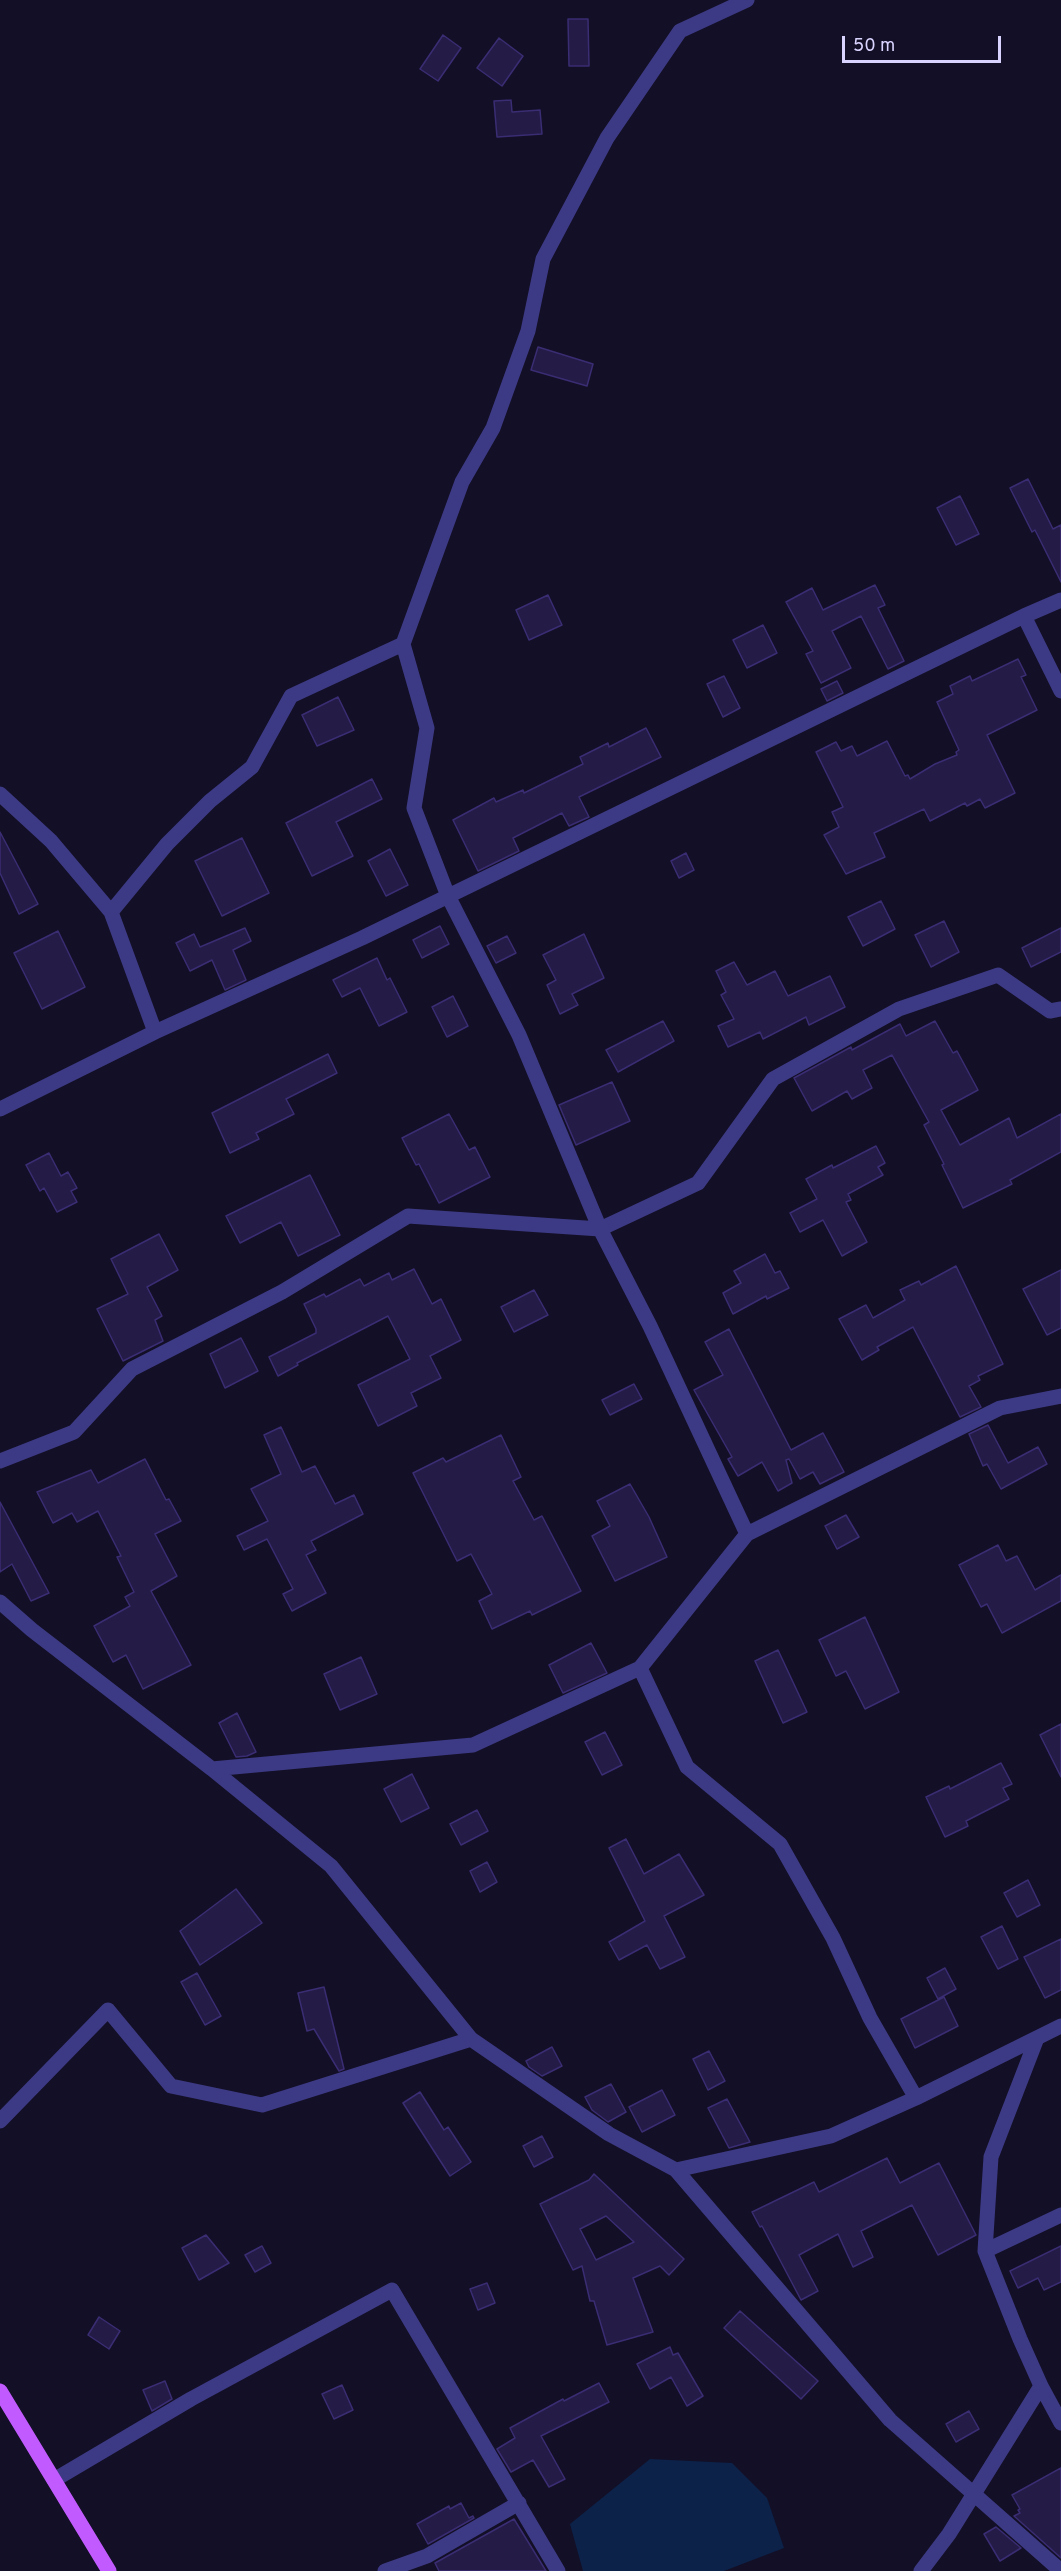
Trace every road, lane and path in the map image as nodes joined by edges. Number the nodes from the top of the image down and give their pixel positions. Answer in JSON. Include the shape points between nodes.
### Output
{"nodes":[{"id":1,"x":747,"y":0,"type":"edge"},
{"id":2,"x":1061,"y":600,"type":"edge"},
{"id":3,"x":1024,"y":616,"type":"junction"},
{"id":4,"x":403,"y":644,"type":"junction"},
{"id":5,"x":1061,"y":691,"type":"edge"},
{"id":6,"x":0,"y":794,"type":"edge"},
{"id":7,"x":448,"y":896,"type":"junction"},
{"id":8,"x":111,"y":912,"type":"junction"},
{"id":9,"x":1061,"y":1009,"type":"edge"},
{"id":10,"x":155,"y":1032,"type":"junction"},
{"id":11,"x":0,"y":1109,"type":"edge"},
{"id":12,"x":600,"y":1229,"type":"junction"},
{"id":13,"x":1061,"y":1396,"type":"edge"},
{"id":14,"x":0,"y":1461,"type":"edge"},
{"id":15,"x":747,"y":1534,"type":"junction"},
{"id":16,"x":0,"y":1602,"type":"edge"},
{"id":17,"x":640,"y":1668,"type":"junction"},
{"id":18,"x":212,"y":1769,"type":"junction"},
{"id":19,"x":1061,"y":2026,"type":"edge"},
{"id":20,"x":1036,"y":2038,"type":"junction"},
{"id":21,"x":471,"y":2039,"type":"junction"},
{"id":22,"x":916,"y":2098,"type":"junction"},
{"id":23,"x":0,"y":2121,"type":"edge"},
{"id":24,"x":676,"y":2170,"type":"junction"},
{"id":25,"x":1061,"y":2215,"type":"edge"},
{"id":26,"x":985,"y":2251,"type":"junction"},
{"id":27,"x":1041,"y":2386,"type":"junction"},
{"id":28,"x":0,"y":2391,"type":"edge"},
{"id":29,"x":1061,"y":2423,"type":"edge"},
{"id":30,"x":54,"y":2480,"type":"junction"},
{"id":31,"x":975,"y":2492,"type":"junction"},
{"id":32,"x":519,"y":2503,"type":"junction"},
{"id":33,"x":109,"y":2571,"type":"edge"},
{"id":34,"x":385,"y":2571,"type":"edge"},
{"id":35,"x":558,"y":2571,"type":"edge"},
{"id":36,"x":921,"y":2571,"type":"edge"},
{"id":37,"x":1061,"y":2571,"type":"edge"}],
"edges":[{"from":1,"to":4,"type":"street","via":[[680,31],[607,138],[543,259],[528,331],[493,428],[462,482]]},
{"from":2,"to":3,"type":"street"},
{"from":3,"to":5,"type":"street"},
{"from":3,"to":7,"type":"street"},
{"from":4,"to":7,"type":"street","via":[[427,728],[414,808]]},
{"from":4,"to":8,"type":"street","via":[[291,696],[252,767],[167,844]]},
{"from":6,"to":8,"type":"street","via":[[51,841]]},
{"from":7,"to":10,"type":"street"},
{"from":7,"to":12,"type":"street","via":[[519,1035]]},
{"from":8,"to":10,"type":"street"},
{"from":9,"to":12,"type":"street","via":[[1050,1011],[998,975],[899,1009],[773,1078],[698,1184]]},
{"from":10,"to":11,"type":"street"},
{"from":12,"to":14,"type":"street","via":[[408,1216],[282,1292],[132,1369],[74,1432]]},
{"from":12,"to":15,"type":"street"},
{"from":13,"to":15,"type":"street","via":[[1000,1408]]},
{"from":15,"to":17,"type":"street"},
{"from":16,"to":18,"type":"street"},
{"from":17,"to":18,"type":"street","via":[[473,1745]]},
{"from":17,"to":22,"type":"street","via":[[687,1767],[780,1844]]},
{"from":18,"to":21,"type":"street","via":[[331,1866]]},
{"from":19,"to":20,"type":"street"},
{"from":20,"to":22,"type":"street"},
{"from":20,"to":26,"type":"street","via":[[991,2157]]},
{"from":21,"to":23,"type":"street","via":[[262,2105],[171,2086],[108,2010]]},
{"from":21,"to":24,"type":"street","via":[[609,2134]]},
{"from":22,"to":24,"type":"street","via":[[831,2136]]},
{"from":24,"to":31,"type":"street","via":[[890,2420]]},
{"from":25,"to":26,"type":"street"},
{"from":26,"to":27,"type":"street"},
{"from":27,"to":29,"type":"street"},
{"from":27,"to":31,"type":"street"},
{"from":28,"to":30,"type":"main road"},
{"from":30,"to":32,"type":"street","via":[[191,2399],[392,2290]]},
{"from":30,"to":33,"type":"main road"},
{"from":31,"to":36,"type":"street"},
{"from":31,"to":37,"type":"street"},
{"from":32,"to":34,"type":"street","via":[[427,2556]]},
{"from":32,"to":35,"type":"street"}]}
